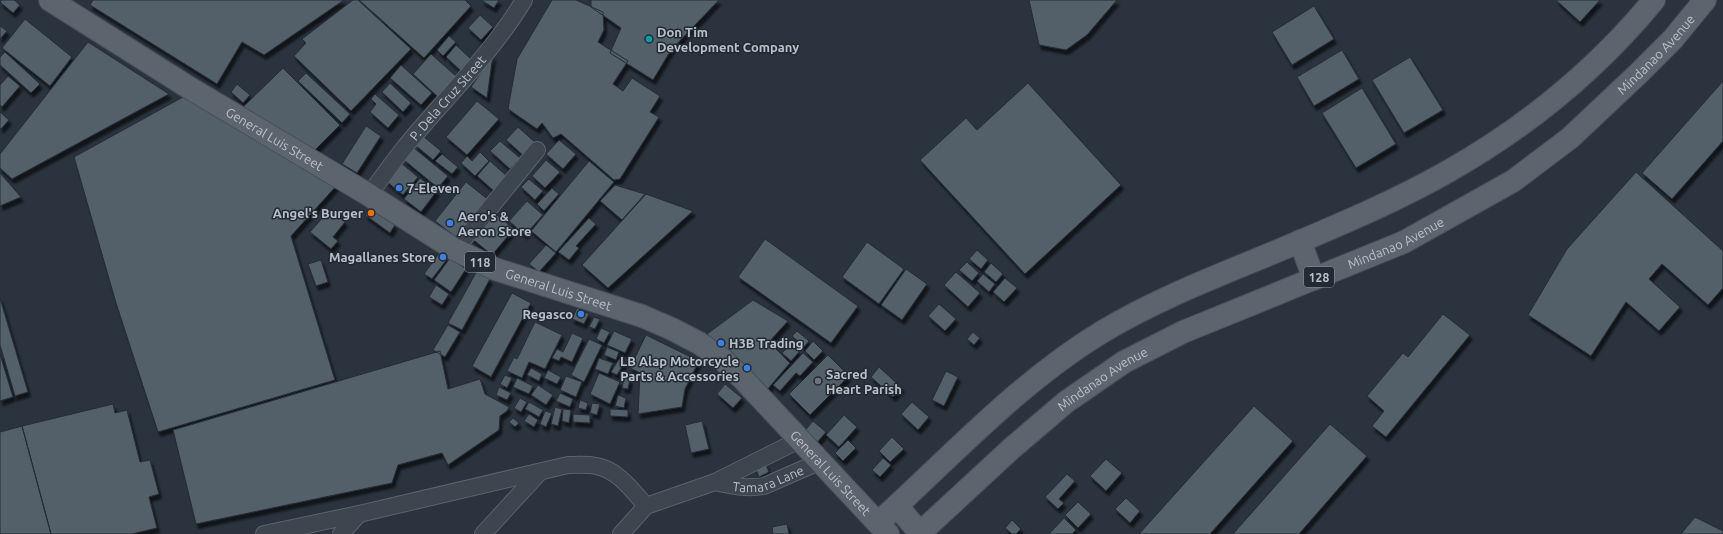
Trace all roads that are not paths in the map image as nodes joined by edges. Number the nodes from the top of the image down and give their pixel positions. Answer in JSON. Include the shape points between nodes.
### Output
{"nodes":[{"id":1,"x":50,"y":0,"type":"edge"},
{"id":2,"x":524,"y":0,"type":"edge"},
{"id":3,"x":1654,"y":0,"type":"edge"},
{"id":4,"x":1705,"y":0,"type":"edge"},
{"id":5,"x":537,"y":150,"type":"dead end"},
{"id":6,"x":369,"y":195,"type":"junction"},
{"id":7,"x":1300,"y":241,"type":"junction"},
{"id":8,"x":454,"y":249,"type":"junction"},
{"id":9,"x":1314,"y":279,"type":"junction"},
{"id":10,"x":799,"y":440,"type":"junction"},
{"id":11,"x":819,"y":462,"type":"junction"},
{"id":12,"x":540,"y":472,"type":"junction"},
{"id":13,"x":715,"y":482,"type":"junction"},
{"id":14,"x":646,"y":506,"type":"junction"},
{"id":15,"x":897,"y":506,"type":"junction"},
{"id":16,"x":359,"y":514,"type":"junction"},
{"id":17,"x":883,"y":529,"type":"edge"},
{"id":18,"x":920,"y":533,"type":"edge"},
{"id":19,"x":264,"y":534,"type":"edge"},
{"id":20,"x":341,"y":534,"type":"edge"},
{"id":21,"x":483,"y":534,"type":"edge"},
{"id":22,"x":621,"y":534,"type":"edge"}],
"edges":[{"from":1,"to":6,"type":"main road","name":"General Luis Street","number":"118","via":[[188,87]]},
{"from":2,"to":6,"type":"street","name":"P. Dela Cruz Street","via":[[492,48],[404,148]]},
{"from":3,"to":7,"type":"main road","via":[[1587,71],[1498,141],[1446,172],[1362,214]]},
{"from":4,"to":9,"type":"main road","name":"Mindanao Avenue","number":"128","via":[[1673,39],[1638,74],[1570,138],[1513,181],[1404,242]]},
{"from":5,"to":8,"type":"street"},
{"from":6,"to":8,"type":"main road","name":"General Luis Street","number":"118"},
{"from":7,"to":9,"type":"main road"},
{"from":7,"to":15,"type":"main road","via":[[1157,302],[1102,332],[1042,372]]},
{"from":8,"to":10,"type":"main road","name":"General Luis Street","number":"118","via":[[495,269],[642,316],[699,343],[722,359],[742,378]]},
{"from":9,"to":18,"type":"main road","name":"Mindanao Avenue","number":"128","via":[[1183,332],[1124,362],[1060,407]]},
{"from":10,"to":11,"type":"main road","name":"General Luis Street","number":"118"},
{"from":10,"to":13,"type":"street","name":"Tamara Lane"},
{"from":11,"to":13,"type":"street","name":"Tamara Lane","via":[[764,486],[748,488]]},
{"from":11,"to":17,"type":"main road","name":"General Luis Street","number":"118"},
{"from":12,"to":14,"type":"street","via":[[568,465],[597,466],[610,471]]},
{"from":12,"to":16,"type":"street"},
{"from":12,"to":21,"type":"street"},
{"from":13,"to":14,"type":"street","name":"Tamara Lane"},
{"from":14,"to":22,"type":"street"},
{"from":15,"to":17,"type":"main road"},
{"from":15,"to":18,"type":"main road"},
{"from":16,"to":19,"type":"street"},
{"from":16,"to":20,"type":"street"}]}
